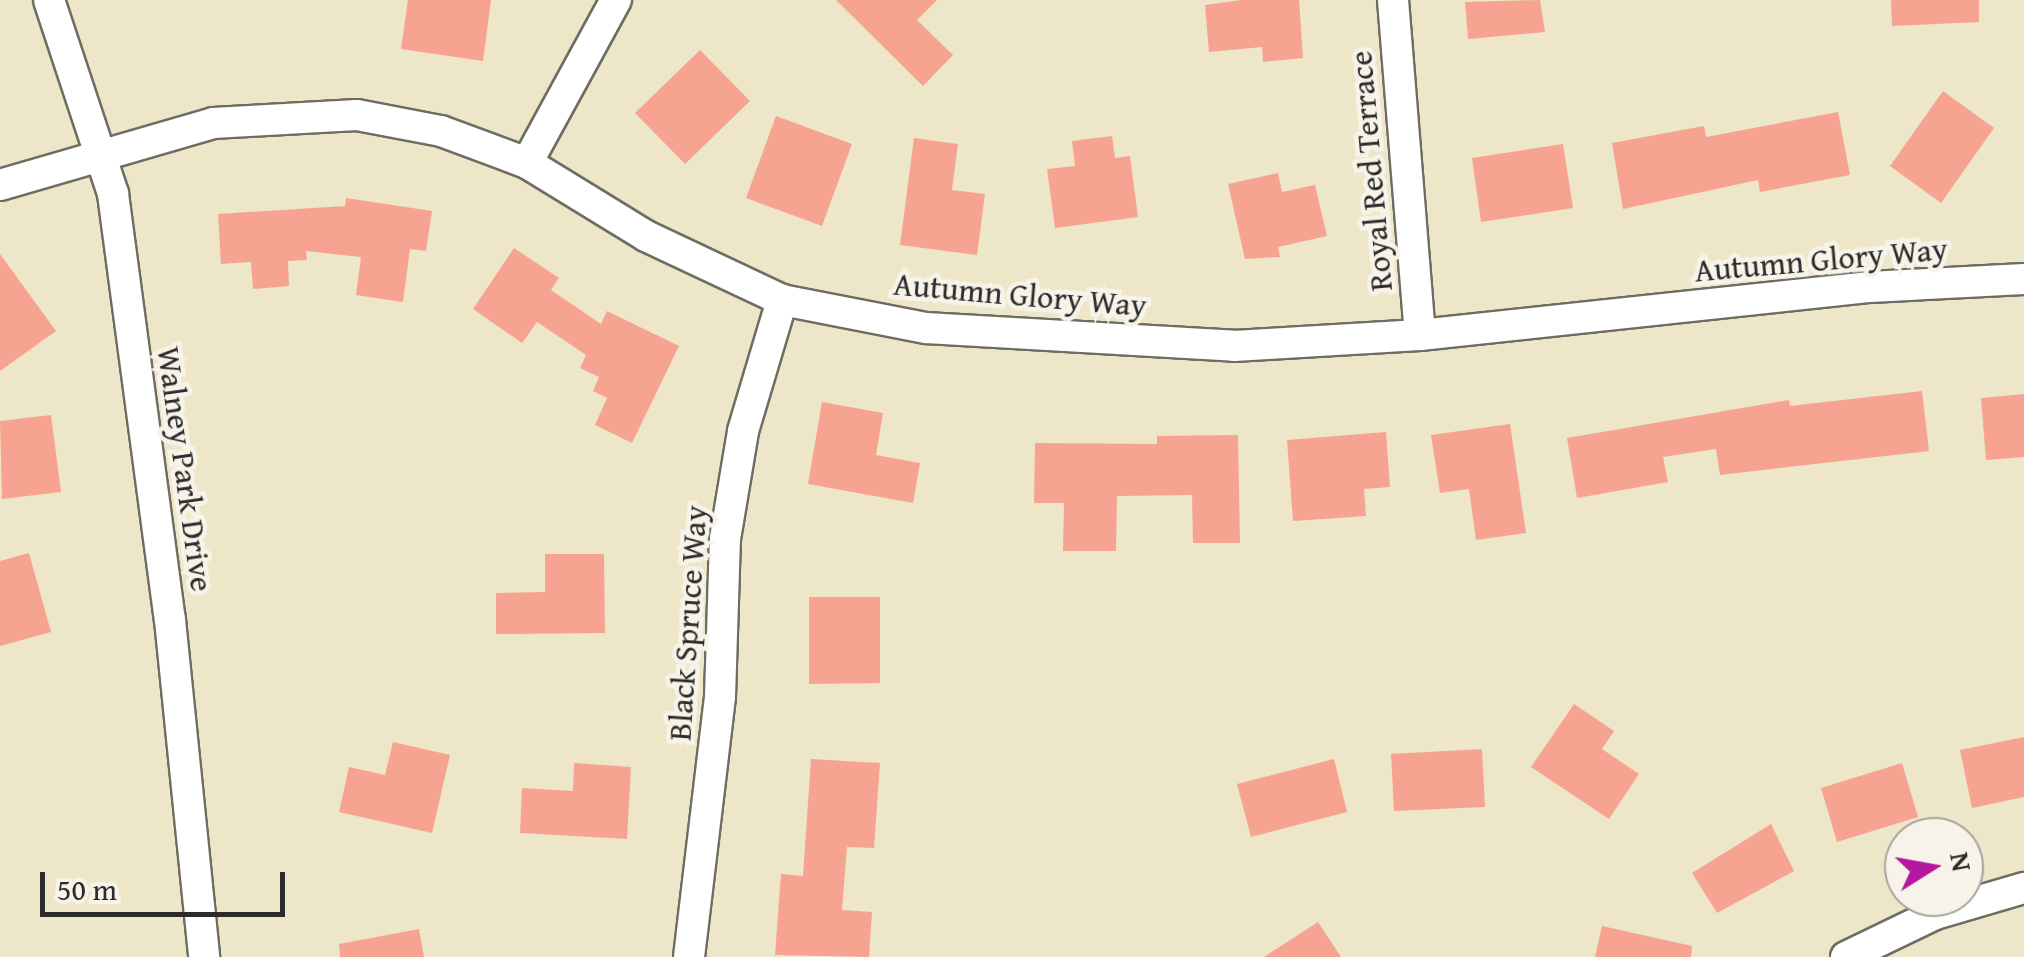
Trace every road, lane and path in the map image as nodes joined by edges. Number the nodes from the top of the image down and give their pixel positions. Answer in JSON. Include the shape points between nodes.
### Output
{"nodes":[{"id":1,"x":49,"y":0,"type":"edge"},
{"id":2,"x":616,"y":0,"type":"edge"},
{"id":3,"x":1393,"y":0,"type":"edge"},
{"id":4,"x":103,"y":152,"type":"junction"},
{"id":5,"x":527,"y":164,"type":"junction"},
{"id":6,"x":0,"y":184,"type":"edge"},
{"id":7,"x":2024,"y":278,"type":"edge"},
{"id":8,"x":782,"y":300,"type":"junction"},
{"id":9,"x":1420,"y":336,"type":"junction"},
{"id":10,"x":2024,"y":888,"type":"edge"},
{"id":11,"x":204,"y":957,"type":"edge"},
{"id":12,"x":690,"y":957,"type":"edge"},
{"id":13,"x":1846,"y":957,"type":"edge"}],
"edges":[{"from":1,"to":4,"type":"street","name":"Walney Park Drive"},
{"from":2,"to":5,"type":"street"},
{"from":3,"to":9,"type":"street","name":"Royal Red Terrace"},
{"from":4,"to":5,"type":"street","name":"Autumn Glory Way","via":[[213,123],[357,116],[441,131]]},
{"from":4,"to":6,"type":"street","name":"Autumn Glory Way"},
{"from":4,"to":11,"type":"street","name":"Walney Park Drive","via":[[170,620]]},
{"from":5,"to":8,"type":"street","name":"Autumn Glory Way","via":[[646,236]]},
{"from":7,"to":9,"type":"street","name":"Autumn Glory Way","via":[[1870,287]]},
{"from":8,"to":9,"type":"street","name":"Autumn Glory Way","via":[[926,328],[1234,346]]},
{"from":8,"to":12,"type":"street","name":"Black Spruce Way","via":[[743,432],[725,539],[720,697]]},
{"from":10,"to":13,"type":"street","via":[[1935,914]]}]}
